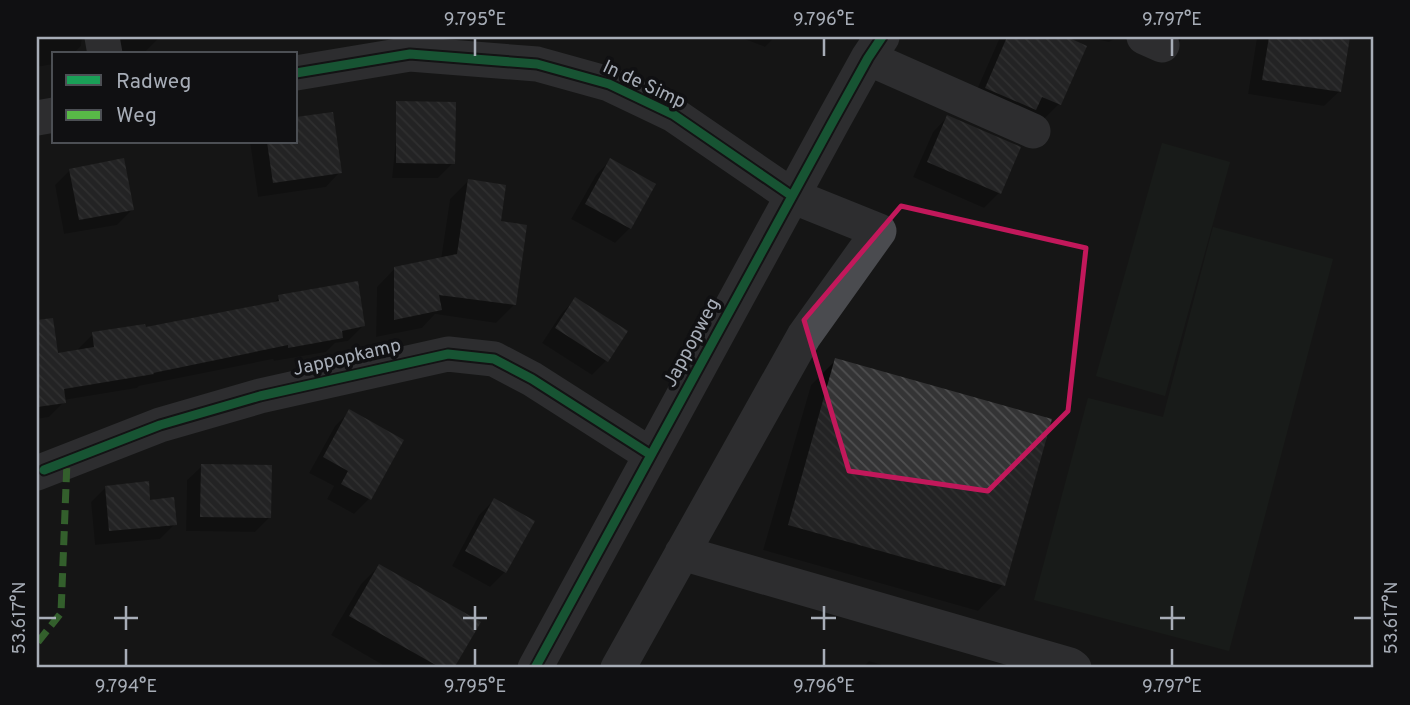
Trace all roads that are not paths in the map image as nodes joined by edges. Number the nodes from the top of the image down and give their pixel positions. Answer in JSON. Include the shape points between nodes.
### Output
{"nodes":[{"id":1,"x":408,"y":45,"type":"edge"},
{"id":2,"x":875,"y":48,"type":"edge"},
{"id":3,"x":541,"y":50,"type":"edge"},
{"id":4,"x":298,"y":72,"type":"edge"},
{"id":5,"x":1033,"y":131,"type":"dead end"},
{"id":6,"x":792,"y":196,"type":"junction"},
{"id":7,"x":651,"y":455,"type":"junction"},
{"id":8,"x":41,"y":472,"type":"edge"},
{"id":9,"x":682,"y":553,"type":"junction"},
{"id":10,"x":535,"y":668,"type":"edge"},
{"id":11,"x":618,"y":668,"type":"edge"},
{"id":12,"x":1073,"y":668,"type":"edge"}],
"edges":[{"from":1,"to":3,"type":"street","name":"In de Simp"},
{"from":1,"to":4,"type":"street","name":"In de Simp"},
{"from":2,"to":5,"type":"street"},
{"from":2,"to":6,"type":"street","name":"Jappopweg"},
{"from":3,"to":6,"type":"street","name":"In de Simp","via":[[674,115]]},
{"from":6,"to":7,"type":"street","name":"Jappopweg"},
{"from":6,"to":9,"type":"street","name":"In de Simp","via":[[879,231],[804,336]]},
{"from":7,"to":8,"type":"street","name":"Jappopkamp","via":[[494,359],[448,354],[260,396],[160,425]]},
{"from":7,"to":10,"type":"street","name":"Jappopweg"},
{"from":9,"to":11,"type":"street"},
{"from":9,"to":12,"type":"street"}]}
